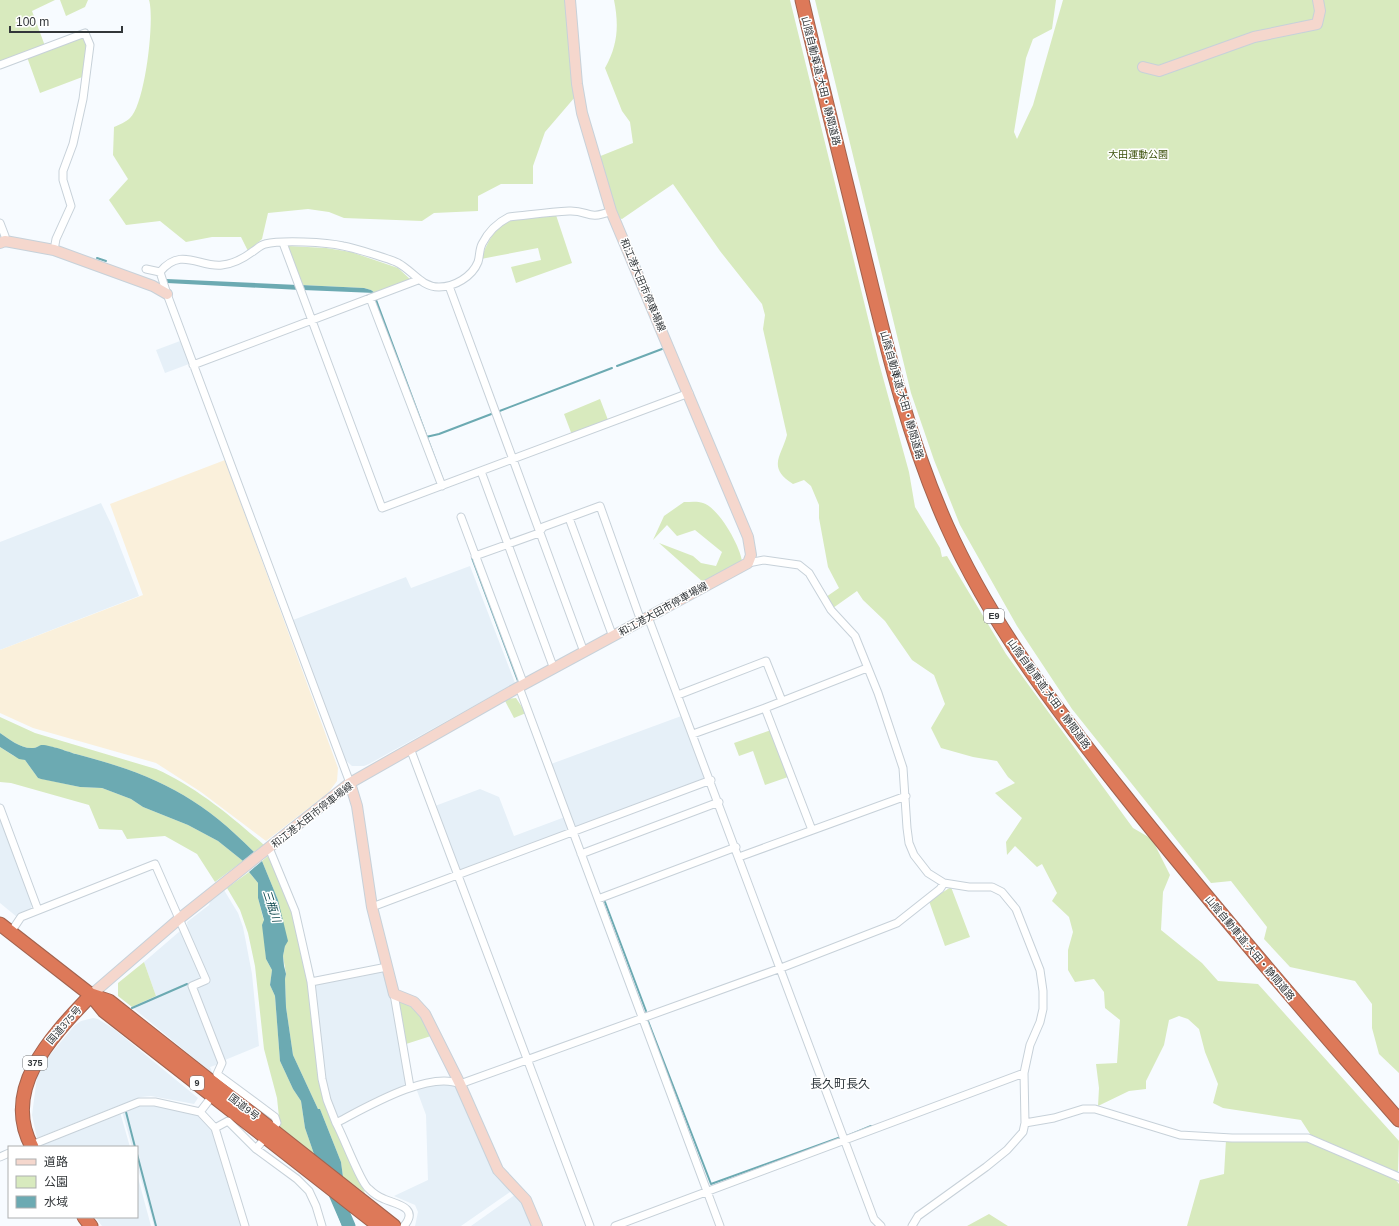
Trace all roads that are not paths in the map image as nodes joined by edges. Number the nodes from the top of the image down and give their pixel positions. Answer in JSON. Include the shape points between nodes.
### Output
{"nodes":[{"id":1,"x":570,"y":0,"type":"edge"},
{"id":2,"x":802,"y":0,"type":"edge"},
{"id":3,"x":1318,"y":0,"type":"edge"},
{"id":4,"x":0,"y":65,"type":"edge"},
{"id":5,"x":1143,"y":67,"type":"dead end"},
{"id":6,"x":611,"y":211,"type":"junction"},
{"id":7,"x":0,"y":223,"type":"edge"},
{"id":8,"x":2,"y":242,"type":"edge"},
{"id":9,"x":283,"y":243,"type":"junction"},
{"id":10,"x":55,"y":246,"type":"junction"},
{"id":11,"x":146,"y":269,"type":"dead end"},
{"id":12,"x":160,"y":272,"type":"junction"},
{"id":13,"x":418,"y":280,"type":"junction"},
{"id":14,"x":449,"y":286,"type":"junction"},
{"id":15,"x":167,"y":294,"type":"junction"},
{"id":16,"x":370,"y":298,"type":"junction"},
{"id":17,"x":312,"y":320,"type":"junction"},
{"id":18,"x":193,"y":365,"type":"junction"},
{"id":19,"x":688,"y":393,"type":"junction"},
{"id":20,"x":512,"y":459,"type":"junction"},
{"id":21,"x":482,"y":474,"type":"dead end"},
{"id":22,"x":442,"y":486,"type":"junction"},
{"id":23,"x":461,"y":517,"type":"dead end"},
{"id":24,"x":568,"y":518,"type":"junction"},
{"id":25,"x":539,"y":533,"type":"junction"},
{"id":26,"x":507,"y":545,"type":"junction"},
{"id":27,"x":475,"y":556,"type":"junction"},
{"id":28,"x":748,"y":563,"type":"junction"},
{"id":29,"x":645,"y":619,"type":"junction"},
{"id":30,"x":613,"y":637,"type":"junction"},
{"id":31,"x":584,"y":652,"type":"junction"},
{"id":32,"x":867,"y":668,"type":"junction"},
{"id":33,"x":554,"y":670,"type":"junction"},
{"id":34,"x":522,"y":686,"type":"junction"},
{"id":35,"x":678,"y":695,"type":"junction"},
{"id":36,"x":782,"y":701,"type":"junction"},
{"id":37,"x":765,"y":708,"type":"junction"},
{"id":38,"x":693,"y":734,"type":"junction"},
{"id":39,"x":410,"y":748,"type":"junction"},
{"id":40,"x":711,"y":780,"type":"junction"},
{"id":41,"x":350,"y":783,"type":"junction"},
{"id":42,"x":906,"y":796,"type":"junction"},
{"id":43,"x":719,"y":802,"type":"junction"},
{"id":44,"x":0,"y":808,"type":"edge"},
{"id":45,"x":812,"y":830,"type":"junction"},
{"id":46,"x":573,"y":832,"type":"junction"},
{"id":47,"x":736,"y":847,"type":"junction"},
{"id":48,"x":266,"y":850,"type":"junction"},
{"id":49,"x":581,"y":854,"type":"junction"},
{"id":50,"x":739,"y":857,"type":"junction"},
{"id":51,"x":457,"y":874,"type":"junction"},
{"id":52,"x":944,"y":883,"type":"junction"},
{"id":53,"x":598,"y":899,"type":"junction"},
{"id":54,"x":372,"y":907,"type":"junction"},
{"id":55,"x":38,"y":910,"type":"junction"},
{"id":56,"x":179,"y":919,"type":"junction"},
{"id":57,"x":0,"y":924,"type":"edge"},
{"id":58,"x":11,"y":932,"type":"junction"},
{"id":59,"x":387,"y":967,"type":"junction"},
{"id":60,"x":781,"y":968,"type":"junction"},
{"id":61,"x":311,"y":982,"type":"junction"},
{"id":62,"x":394,"y":994,"type":"junction"},
{"id":63,"x":91,"y":995,"type":"junction"},
{"id":64,"x":642,"y":1018,"type":"junction"},
{"id":65,"x":527,"y":1061,"type":"junction"},
{"id":66,"x":1024,"y":1073,"type":"junction"},
{"id":67,"x":460,"y":1084,"type":"junction"},
{"id":68,"x":410,"y":1087,"type":"junction"},
{"id":69,"x":216,"y":1091,"type":"junction"},
{"id":70,"x":200,"y":1112,"type":"junction"},
{"id":71,"x":1399,"y":1120,"type":"edge"},
{"id":72,"x":336,"y":1123,"type":"junction"},
{"id":73,"x":1025,"y":1123,"type":"junction"},
{"id":74,"x":215,"y":1128,"type":"junction"},
{"id":75,"x":269,"y":1133,"type":"junction"},
{"id":76,"x":845,"y":1140,"type":"junction"},
{"id":77,"x":30,"y":1146,"type":"edge"},
{"id":78,"x":32,"y":1146,"type":"edge"},
{"id":79,"x":256,"y":1149,"type":"junction"},
{"id":80,"x":1399,"y":1177,"type":"edge"},
{"id":81,"x":707,"y":1191,"type":"junction"},
{"id":82,"x":85,"y":1218,"type":"edge"},
{"id":83,"x":381,"y":1222,"type":"edge"},
{"id":84,"x":91,"y":1226,"type":"edge"},
{"id":85,"x":245,"y":1226,"type":"edge"},
{"id":86,"x":322,"y":1226,"type":"edge"},
{"id":87,"x":394,"y":1226,"type":"edge"},
{"id":88,"x":404,"y":1226,"type":"edge"},
{"id":89,"x":537,"y":1226,"type":"edge"},
{"id":90,"x":590,"y":1226,"type":"edge"},
{"id":91,"x":615,"y":1226,"type":"edge"},
{"id":92,"x":720,"y":1226,"type":"edge"},
{"id":93,"x":881,"y":1226,"type":"edge"},
{"id":94,"x":912,"y":1226,"type":"edge"}],
"edges":[{"from":1,"to":6,"type":"main road","name":"和江港大田市停車場線","via":[[582,113],[588,141]]},
{"from":2,"to":71,"type":"highway","name":"山陰自動車道;大田・静間道路","number":"E9","via":[[905,414],[936,500],[972,579],[1001,629],[1035,678],[1142,817],[1273,976]]},
{"from":3,"to":5,"type":"main road","via":[[1320,11],[1317,24],[1254,37],[1159,71]]},
{"from":4,"to":10,"type":"street","via":[[85,33],[90,45],[82,107],[63,171],[63,180],[71,206]]},
{"from":6,"to":14,"type":"street","via":[[592,217],[570,211],[509,218],[500,222],[481,245],[478,263],[470,273]]},
{"from":6,"to":19,"type":"main road","name":"和江港大田市停車場線"},
{"from":7,"to":8,"type":"street","via":[[5,236]]},
{"from":8,"to":10,"type":"main road"},
{"from":9,"to":12,"type":"street","via":[[264,244],[236,261],[222,265],[178,260]]},
{"from":9,"to":13,"type":"street","via":[[344,246],[398,264]]},
{"from":9,"to":17,"type":"street"},
{"from":10,"to":15,"type":"main road"},
{"from":11,"to":12,"type":"street"},
{"from":12,"to":15,"type":"street"},
{"from":13,"to":14,"type":"street","via":[[430,287]]},
{"from":13,"to":16,"type":"street"},
{"from":14,"to":20,"type":"street"},
{"from":15,"to":18,"type":"street"},
{"from":16,"to":17,"type":"street"},
{"from":16,"to":22,"type":"street"},
{"from":17,"to":18,"type":"street"},
{"from":17,"to":22,"type":"street","via":[[382,508]]},
{"from":18,"to":41,"type":"street"},
{"from":19,"to":20,"type":"street"},
{"from":19,"to":28,"type":"main road","name":"和江港大田市停車場線","via":[[748,537]]},
{"from":20,"to":22,"type":"street"},
{"from":20,"to":25,"type":"street"},
{"from":21,"to":26,"type":"street"},
{"from":23,"to":27,"type":"street"},
{"from":24,"to":25,"type":"street","via":[[543,527]]},
{"from":24,"to":29,"type":"street","via":[[600,506]]},
{"from":24,"to":30,"type":"street"},
{"from":25,"to":26,"type":"street"},
{"from":25,"to":31,"type":"street"},
{"from":26,"to":27,"type":"street"},
{"from":26,"to":33,"type":"street"},
{"from":27,"to":34,"type":"street"},
{"from":28,"to":29,"type":"main road","name":"和江港大田市停車場線"},
{"from":28,"to":32,"type":"street","via":[[764,560],[799,565],[809,573],[831,610],[855,636]]},
{"from":29,"to":30,"type":"main road","name":"和江港大田市停車場線"},
{"from":29,"to":35,"type":"street"},
{"from":30,"to":31,"type":"main road","name":"和江港大田市停車場線"},
{"from":31,"to":33,"type":"main road","name":"和江港大田市停車場線"},
{"from":32,"to":36,"type":"street"},
{"from":32,"to":42,"type":"street","via":[[903,768]]},
{"from":33,"to":34,"type":"main road","name":"和江港大田市停車場線"},
{"from":34,"to":39,"type":"main road","name":"和江港大田市停車場線"},
{"from":34,"to":46,"type":"street"},
{"from":35,"to":36,"type":"street","via":[[766,661]]},
{"from":35,"to":38,"type":"street"},
{"from":36,"to":37,"type":"street"},
{"from":37,"to":38,"type":"street"},
{"from":37,"to":45,"type":"street"},
{"from":38,"to":40,"type":"street"},
{"from":39,"to":41,"type":"main road","name":"和江港大田市停車場線"},
{"from":39,"to":51,"type":"street"},
{"from":40,"to":43,"type":"street"},
{"from":40,"to":46,"type":"street"},
{"from":41,"to":48,"type":"main road","name":"和江港大田市停車場線"},
{"from":41,"to":54,"type":"main road","via":[[357,806]]},
{"from":42,"to":45,"type":"street"},
{"from":42,"to":52,"type":"street","via":[[909,843],[914,855],[928,873]]},
{"from":43,"to":47,"type":"street"},
{"from":43,"to":49,"type":"street"},
{"from":44,"to":55,"type":"street"},
{"from":45,"to":50,"type":"street"},
{"from":46,"to":49,"type":"street"},
{"from":46,"to":51,"type":"street"},
{"from":47,"to":50,"type":"street"},
{"from":47,"to":53,"type":"street"},
{"from":48,"to":56,"type":"main road","name":"和江港大田市停車場線"},
{"from":48,"to":61,"type":"street","via":[[295,911]]},
{"from":49,"to":53,"type":"street"},
{"from":50,"to":60,"type":"street"},
{"from":51,"to":54,"type":"street"},
{"from":51,"to":65,"type":"street"},
{"from":52,"to":60,"type":"street","via":[[940,890],[897,923]]},
{"from":52,"to":66,"type":"street","via":[[992,887],[1002,892],[1016,909],[1040,970],[1043,991],[1040,1022],[1030,1045]]},
{"from":53,"to":64,"type":"street"},
{"from":54,"to":59,"type":"main road"},
{"from":55,"to":56,"type":"street","via":[[155,864]]},
{"from":55,"to":58,"type":"street","via":[[21,917]]},
{"from":56,"to":63,"type":"main road","name":"和江港大田市停車場線"},
{"from":56,"to":75,"type":"street","via":[[206,980],[192,986],[222,1063],[217,1074],[275,1117],[277,1123]]},
{"from":57,"to":58,"type":"highway","name":"国道9号","number":"9"},
{"from":58,"to":63,"type":"highway","name":"国道9号","number":"9"},
{"from":59,"to":61,"type":"street"},
{"from":59,"to":62,"type":"main road"},
{"from":60,"to":64,"type":"street"},
{"from":60,"to":76,"type":"street"},
{"from":61,"to":72,"type":"street","via":[[322,1079]]},
{"from":62,"to":67,"type":"main road","via":[[414,1002],[426,1014]]},
{"from":62,"to":68,"type":"street"},
{"from":63,"to":69,"type":"highway","name":"国道9号","number":"9","via":[[109,1001]]},
{"from":63,"to":77,"type":"highway","name":"国道375号","number":"375","via":[[61,1026],[29,1074],[23,1102],[23,1118]]},
{"from":64,"to":65,"type":"street"},
{"from":64,"to":81,"type":"street"},
{"from":65,"to":67,"type":"street"},
{"from":65,"to":90,"type":"street"},
{"from":66,"to":73,"type":"street"},
{"from":66,"to":76,"type":"street"},
{"from":67,"to":68,"type":"street","via":[[453,1081]]},
{"from":67,"to":89,"type":"main road","via":[[498,1170],[526,1200]]},
{"from":68,"to":72,"type":"street"},
{"from":69,"to":70,"type":"street"},
{"from":69,"to":75,"type":"highway","name":"国道9号","number":"9"},
{"from":70,"to":74,"type":"street"},
{"from":70,"to":78,"type":"street","via":[[154,1102],[139,1102]]},
{"from":72,"to":88,"type":"street","via":[[367,1188],[384,1199],[402,1204],[406,1208],[408,1216]]},
{"from":73,"to":80,"type":"street","via":[[1083,1109],[1095,1109],[1180,1136],[1308,1138]]},
{"from":73,"to":94,"type":"street","via":[[1023,1132],[1007,1150],[918,1216]]},
{"from":74,"to":79,"type":"street","via":[[228,1121]]},
{"from":74,"to":85,"type":"street"},
{"from":75,"to":79,"type":"street"},
{"from":75,"to":83,"type":"highway","name":"国道9号","number":"9","via":[[305,1168]]},
{"from":75,"to":83,"type":"highway","name":"国道9号","number":"9","via":[[292,1145]]},
{"from":76,"to":81,"type":"street"},
{"from":76,"to":93,"type":"street","via":[[874,1219]]},
{"from":79,"to":86,"type":"street","via":[[309,1192]]},
{"from":81,"to":91,"type":"street"},
{"from":81,"to":92,"type":"street"},
{"from":82,"to":84,"type":"highway"},
{"from":83,"to":87,"type":"highway","name":"国道9号","number":"9"}]}
